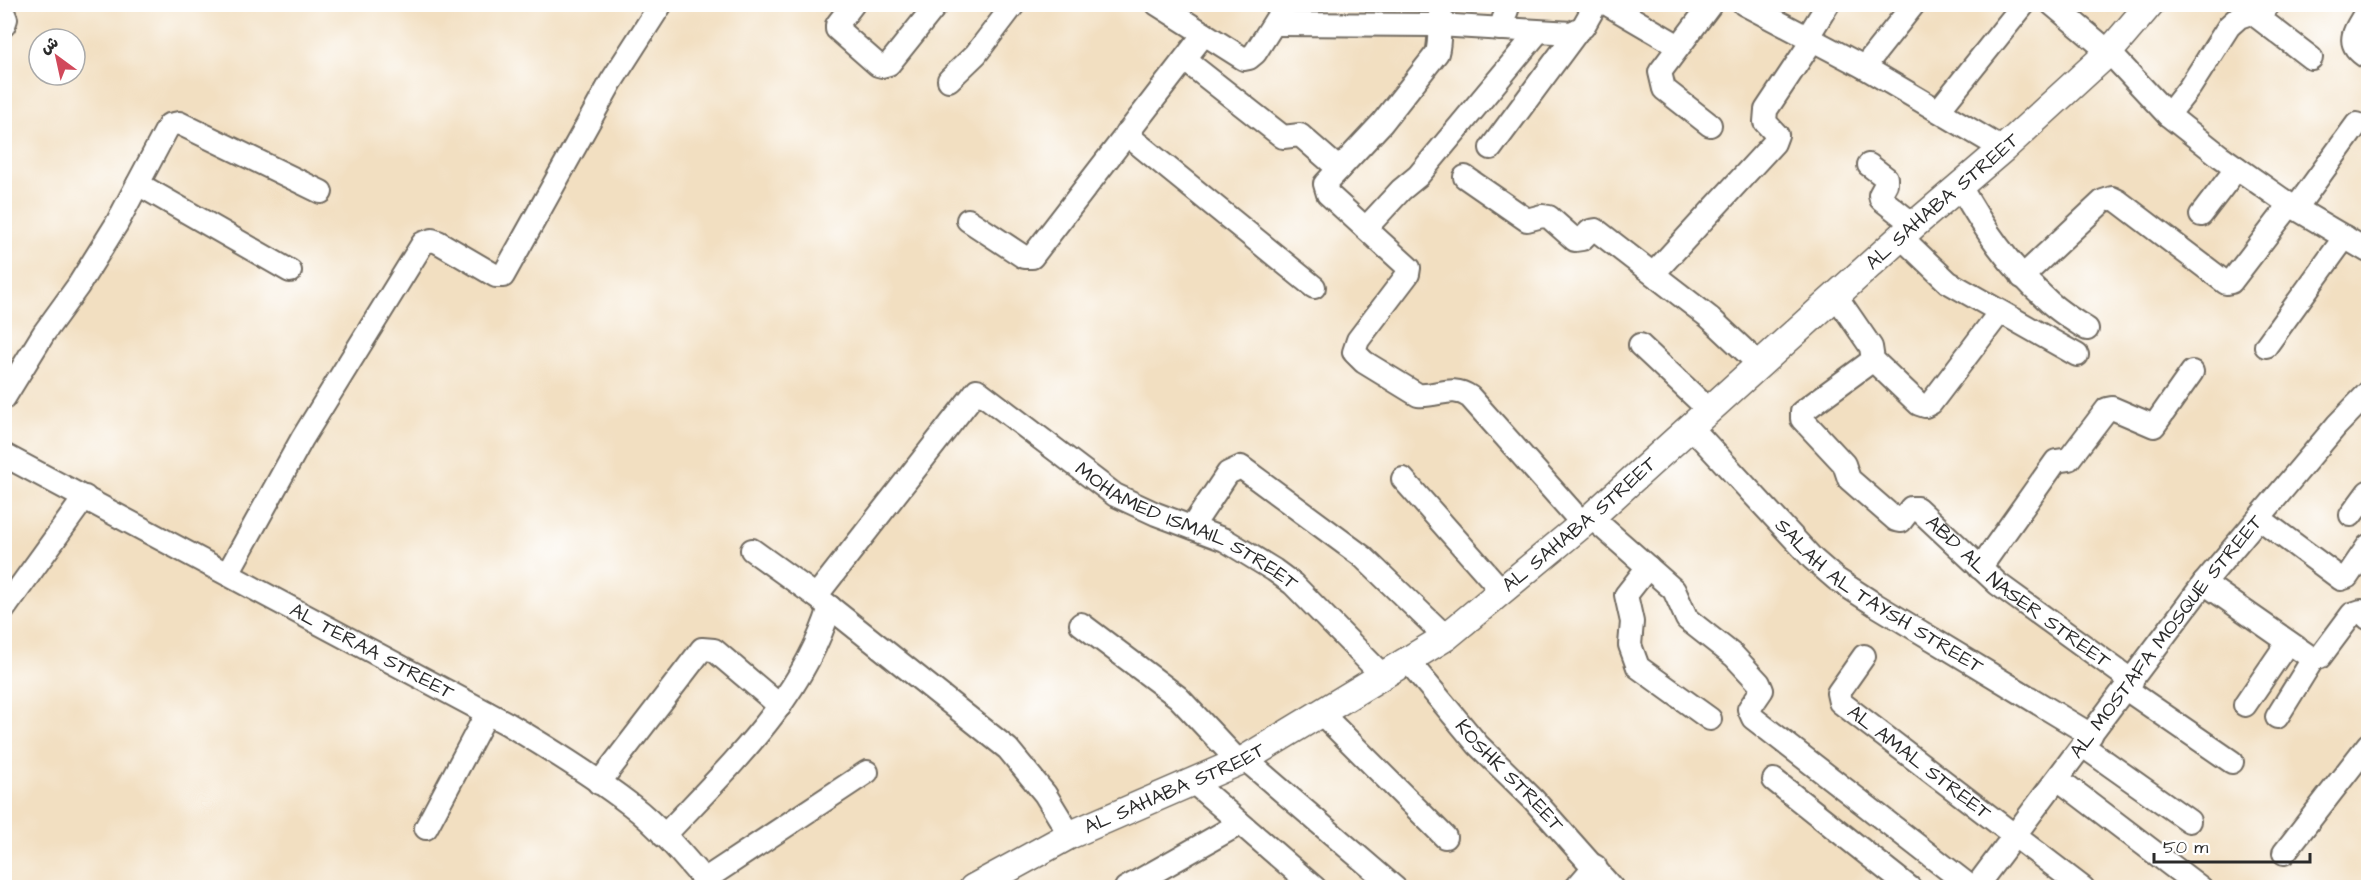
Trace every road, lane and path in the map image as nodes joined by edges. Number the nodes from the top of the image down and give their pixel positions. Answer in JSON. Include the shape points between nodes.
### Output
{"nodes":[{"id":1,"x":660,"y":4,"type":"edge"},
{"id":2,"x":937,"y":4,"type":"edge"},
{"id":3,"x":1014,"y":4,"type":"edge"},
{"id":4,"x":1157,"y":4,"type":"edge"},
{"id":5,"x":1326,"y":4,"type":"edge"},
{"id":6,"x":1509,"y":4,"type":"edge"},
{"id":7,"x":1607,"y":4,"type":"edge"},
{"id":8,"x":1711,"y":4,"type":"edge"},
{"id":9,"x":1744,"y":4,"type":"edge"},
{"id":10,"x":1828,"y":4,"type":"edge"},
{"id":11,"x":1914,"y":4,"type":"edge"},
{"id":12,"x":2024,"y":4,"type":"edge"},
{"id":13,"x":2052,"y":4,"type":"edge"},
{"id":14,"x":2150,"y":4,"type":"edge"},
{"id":15,"x":1596,"y":5,"type":"edge"},
{"id":16,"x":848,"y":6,"type":"edge"},
{"id":17,"x":2368,"y":6,"type":"edge"},
{"id":18,"x":2260,"y":8,"type":"edge"},
{"id":19,"x":1187,"y":12,"type":"edge"},
{"id":20,"x":4,"y":14,"type":"edge"},
{"id":21,"x":1280,"y":14,"type":"edge"},
{"id":22,"x":1441,"y":15,"type":"edge"},
{"id":23,"x":4,"y":25,"type":"edge"},
{"id":24,"x":1316,"y":25,"type":"junction"},
{"id":25,"x":1500,"y":29,"type":"junction"},
{"id":26,"x":1538,"y":32,"type":"junction"},
{"id":27,"x":1577,"y":32,"type":"junction"},
{"id":28,"x":1204,"y":34,"type":"junction"},
{"id":29,"x":1810,"y":39,"type":"junction"},
{"id":30,"x":1679,"y":46,"type":"junction"},
{"id":31,"x":2109,"y":52,"type":"junction"},
{"id":32,"x":2310,"y":58,"type":"dead end"},
{"id":33,"x":2368,"y":58,"type":"edge"},
{"id":34,"x":1185,"y":60,"type":"junction"},
{"id":35,"x":1864,"y":67,"type":"junction"},
{"id":36,"x":949,"y":80,"type":"dead end"},
{"id":37,"x":1939,"y":110,"type":"junction"},
{"id":38,"x":2169,"y":115,"type":"junction"},
{"id":39,"x":2357,"y":124,"type":"dead end"},
{"id":40,"x":1710,"y":125,"type":"dead end"},
{"id":41,"x":1126,"y":134,"type":"junction"},
{"id":42,"x":1491,"y":148,"type":"dead end"},
{"id":43,"x":2003,"y":149,"type":"junction"},
{"id":44,"x":1869,"y":165,"type":"dead end"},
{"id":45,"x":2237,"y":168,"type":"junction"},
{"id":46,"x":1340,"y":169,"type":"junction"},
{"id":47,"x":1465,"y":177,"type":"dead end"},
{"id":48,"x":138,"y":184,"type":"junction"},
{"id":49,"x":1960,"y":186,"type":"junction"},
{"id":50,"x":321,"y":192,"type":"dead end"},
{"id":51,"x":2293,"y":206,"type":"junction"},
{"id":52,"x":2201,"y":215,"type":"dead end"},
{"id":53,"x":968,"y":220,"type":"dead end"},
{"id":54,"x":1366,"y":228,"type":"junction"},
{"id":55,"x":1907,"y":231,"type":"junction"},
{"id":56,"x":2345,"y":237,"type":"junction"},
{"id":57,"x":2368,"y":251,"type":"edge"},
{"id":58,"x":290,"y":271,"type":"dead end"},
{"id":59,"x":1654,"y":273,"type":"junction"},
{"id":60,"x":2022,"y":277,"type":"junction"},
{"id":61,"x":1314,"y":287,"type":"dead end"},
{"id":62,"x":1836,"y":296,"type":"junction"},
{"id":63,"x":2000,"y":312,"type":"junction"},
{"id":64,"x":2087,"y":329,"type":"dead end"},
{"id":65,"x":1640,"y":345,"type":"dead end"},
{"id":66,"x":2266,"y":346,"type":"dead end"},
{"id":67,"x":2078,"y":355,"type":"dead end"},
{"id":68,"x":1873,"y":360,"type":"junction"},
{"id":69,"x":1760,"y":365,"type":"junction"},
{"id":70,"x":2192,"y":372,"type":"dead end"},
{"id":71,"x":2368,"y":393,"type":"edge"},
{"id":72,"x":4,"y":398,"type":"edge"},
{"id":73,"x":1700,"y":418,"type":"junction"},
{"id":74,"x":4,"y":454,"type":"edge"},
{"id":75,"x":1403,"y":478,"type":"dead end"},
{"id":76,"x":2368,"y":492,"type":"edge"},
{"id":77,"x":85,"y":497,"type":"junction"},
{"id":78,"x":2351,"y":514,"type":"dead end"},
{"id":79,"x":2259,"y":518,"type":"junction"},
{"id":80,"x":1587,"y":521,"type":"junction"},
{"id":81,"x":1192,"y":527,"type":"junction"},
{"id":82,"x":2368,"y":546,"type":"edge"},
{"id":83,"x":752,"y":550,"type":"dead end"},
{"id":84,"x":1648,"y":567,"type":"junction"},
{"id":85,"x":1980,"y":568,"type":"junction"},
{"id":86,"x":228,"y":573,"type":"junction"},
{"id":87,"x":2204,"y":583,"type":"junction"},
{"id":88,"x":1502,"y":591,"type":"junction"},
{"id":89,"x":2368,"y":593,"type":"edge"},
{"id":90,"x":823,"y":601,"type":"junction"},
{"id":91,"x":4,"y":609,"type":"edge"},
{"id":92,"x":2362,"y":615,"type":"edge"},
{"id":93,"x":1081,"y":624,"type":"dead end"},
{"id":94,"x":1446,"y":637,"type":"junction"},
{"id":95,"x":2288,"y":642,"type":"junction"},
{"id":96,"x":1864,"y":656,"type":"dead end"},
{"id":97,"x":2313,"y":659,"type":"junction"},
{"id":98,"x":1408,"y":661,"type":"junction"},
{"id":99,"x":1383,"y":676,"type":"junction"},
{"id":100,"x":2129,"y":685,"type":"junction"},
{"id":101,"x":2245,"y":705,"type":"dead end"},
{"id":102,"x":780,"y":706,"type":"junction"},
{"id":103,"x":487,"y":713,"type":"junction"},
{"id":104,"x":1321,"y":713,"type":"junction"},
{"id":105,"x":2277,"y":717,"type":"dead end"},
{"id":106,"x":1710,"y":719,"type":"dead end"},
{"id":107,"x":2087,"y":741,"type":"junction"},
{"id":108,"x":2368,"y":745,"type":"edge"},
{"id":109,"x":1242,"y":761,"type":"junction"},
{"id":110,"x":2232,"y":762,"type":"dead end"},
{"id":111,"x":867,"y":772,"type":"dead end"},
{"id":112,"x":2058,"y":779,"type":"junction"},
{"id":113,"x":1774,"y":780,"type":"dead end"},
{"id":114,"x":1193,"y":782,"type":"junction"},
{"id":115,"x":599,"y":783,"type":"junction"},
{"id":116,"x":2189,"y":821,"type":"dead end"},
{"id":117,"x":1239,"y":824,"type":"junction"},
{"id":118,"x":426,"y":828,"type":"dead end"},
{"id":119,"x":1070,"y":835,"type":"junction"},
{"id":120,"x":664,"y":836,"type":"junction"},
{"id":121,"x":2014,"y":836,"type":"junction"},
{"id":122,"x":1445,"y":837,"type":"dead end"},
{"id":123,"x":2284,"y":853,"type":"dead end"},
{"id":124,"x":1595,"y":866,"type":"junction"},
{"id":125,"x":708,"y":884,"type":"edge"},
{"id":126,"x":1983,"y":884,"type":"edge"},
{"id":127,"x":976,"y":887,"type":"edge"},
{"id":128,"x":1126,"y":888,"type":"edge"},
{"id":129,"x":1315,"y":888,"type":"edge"},
{"id":130,"x":1395,"y":888,"type":"edge"},
{"id":131,"x":1576,"y":888,"type":"edge"},
{"id":132,"x":1612,"y":888,"type":"edge"},
{"id":133,"x":1910,"y":888,"type":"edge"},
{"id":134,"x":2083,"y":888,"type":"edge"},
{"id":135,"x":2201,"y":888,"type":"edge"}],
"edges":[{"from":1,"to":86,"type":"street","via":[[611,82],[503,276],[495,276],[438,242],[423,243],[302,439]]},
{"from":2,"to":16,"type":"street","via":[[889,63],[882,66],[838,32],[837,25]]},
{"from":3,"to":36,"type":"street","via":[[976,54]]},
{"from":4,"to":19,"type":"street"},
{"from":5,"to":24,"type":"street"},
{"from":6,"to":25,"type":"street"},
{"from":7,"to":30,"type":"street"},
{"from":8,"to":30,"type":"street"},
{"from":9,"to":29,"type":"street"},
{"from":10,"to":29,"type":"street"},
{"from":11,"to":35,"type":"street"},
{"from":12,"to":37,"type":"street"},
{"from":13,"to":31,"type":"street"},
{"from":14,"to":31,"type":"street","name":"AL SAHABA STREET"},
{"from":15,"to":27,"type":"street"},
{"from":17,"to":33,"type":"street","via":[[2353,38],[2358,52]]},
{"from":18,"to":32,"type":"street"},
{"from":18,"to":38,"type":"street","via":[[2229,26]]},
{"from":19,"to":28,"type":"street"},
{"from":20,"to":23,"type":"street"},
{"from":21,"to":24,"type":"street"},
{"from":21,"to":28,"type":"street","via":[[1249,58],[1241,58]]},
{"from":22,"to":24,"type":"street"},
{"from":22,"to":25,"type":"street"},
{"from":22,"to":46,"type":"street","via":[[1440,42],[1432,60]]},
{"from":25,"to":26,"type":"street"},
{"from":26,"to":27,"type":"street"},
{"from":26,"to":54,"type":"street","via":[[1418,176]]},
{"from":27,"to":42,"type":"street"},
{"from":28,"to":34,"type":"street"},
{"from":29,"to":35,"type":"street"},
{"from":29,"to":59,"type":"street","via":[[1766,111],[1765,122],[1777,135],[1774,143]]},
{"from":30,"to":40,"type":"street","via":[[1660,72],[1664,89]]},
{"from":31,"to":38,"type":"street"},
{"from":31,"to":43,"type":"street","name":"AL SAHABA STREET"},
{"from":34,"to":41,"type":"street"},
{"from":34,"to":46,"type":"street","via":[[1282,137],[1300,135]]},
{"from":35,"to":37,"type":"street"},
{"from":37,"to":43,"type":"street"},
{"from":38,"to":45,"type":"street"},
{"from":39,"to":51,"type":"street"},
{"from":41,"to":53,"type":"street","via":[[1029,258]]},
{"from":41,"to":61,"type":"street"},
{"from":43,"to":49,"type":"street","name":"AL SAHABA STREET"},
{"from":44,"to":55,"type":"street","via":[[1886,178],[1881,199]]},
{"from":45,"to":51,"type":"street"},
{"from":45,"to":52,"type":"street"},
{"from":46,"to":54,"type":"street","via":[[1325,188]]},
{"from":47,"to":59,"type":"street","via":[[1527,220],[1549,217],[1575,240],[1596,230]]},
{"from":48,"to":50,"type":"street","via":[[170,125],[180,123]]},
{"from":48,"to":58,"type":"street"},
{"from":48,"to":72,"type":"street","via":[[94,261]]},
{"from":49,"to":55,"type":"street","name":"AL SAHABA STREET"},
{"from":49,"to":60,"type":"street","via":[[1984,230]]},
{"from":51,"to":56,"type":"street"},
{"from":51,"to":60,"type":"street","via":[[2233,281],[2226,283],[2112,198],[2103,201]]},
{"from":54,"to":80,"type":"street","via":[[1409,270],[1353,352],[1418,395],[1456,390],[1470,397]]},
{"from":55,"to":62,"type":"street","name":"AL SAHABA STREET"},
{"from":55,"to":63,"type":"street","via":[[1948,282]]},
{"from":56,"to":57,"type":"street"},
{"from":56,"to":66,"type":"street"},
{"from":59,"to":69,"type":"street"},
{"from":60,"to":64,"type":"street"},
{"from":62,"to":68,"type":"street","via":[[1871,347]]},
{"from":62,"to":69,"type":"street","name":"AL SAHABA STREET"},
{"from":63,"to":67,"type":"street"},
{"from":63,"to":68,"type":"street","via":[[1928,405],[1919,404]]},
{"from":65,"to":73,"type":"street","name":"SALAH AL TAYSH STREET"},
{"from":68,"to":85,"type":"street","name":"ABD AL NASER STREET","via":[[1803,409],[1802,419],[1844,464],[1849,479],[1896,520],[1901,521],[1911,508],[1917,508]]},
{"from":69,"to":73,"type":"street","name":"AL SAHABA STREET"},
{"from":70,"to":85,"type":"street","via":[[2154,426],[2107,409],[2069,459],[2056,461]]},
{"from":71,"to":79,"type":"street","name":"AL MOSTAFA MOSQUE STREET"},
{"from":73,"to":80,"type":"street","name":"AL SAHABA STREET"},
{"from":73,"to":107,"type":"street","name":"SALAH AL TAYSH STREET","via":[[1813,559],[1836,579]]},
{"from":74,"to":77,"type":"street","name":"AL TERAA STREET"},
{"from":75,"to":88,"type":"street"},
{"from":76,"to":78,"type":"street"},
{"from":77,"to":86,"type":"street","name":"AL TERAA STREET"},
{"from":77,"to":91,"type":"street"},
{"from":79,"to":82,"type":"street","via":[[2341,579],[2347,577]]},
{"from":79,"to":87,"type":"street","name":"AL MOSTAFA MOSQUE STREET"},
{"from":80,"to":84,"type":"street"},
{"from":80,"to":88,"type":"street","name":"AL SAHABA STREET"},
{"from":81,"to":90,"type":"street","name":"MOHAMED ISMAIL STREET","via":[[1115,495],[976,390]]},
{"from":81,"to":94,"type":"street","via":[[1228,473],[1241,467],[1363,557]]},
{"from":81,"to":99,"type":"street","name":"MOHAMED ISMAIL STREET","via":[[1226,540],[1293,584]]},
{"from":83,"to":90,"type":"street"},
{"from":84,"to":106,"type":"street","via":[[1626,595],[1632,614],[1633,656],[1638,667]]},
{"from":84,"to":126,"type":"street","via":[[1674,590],[1687,619],[1734,656],[1759,684],[1762,690],[1749,709],[1753,718]]},
{"from":85,"to":100,"type":"street","name":"ABD AL NASER STREET"},
{"from":86,"to":103,"type":"street","name":"AL TERAA STREET"},
{"from":87,"to":95,"type":"street"},
{"from":87,"to":100,"type":"street","name":"AL MOSTAFA MOSQUE STREET"},
{"from":88,"to":94,"type":"street","name":"AL SAHABA STREET"},
{"from":89,"to":92,"type":"street"},
{"from":90,"to":102,"type":"street","via":[[809,661]]},
{"from":90,"to":119,"type":"street","via":[[1008,749],[1046,794]]},
{"from":92,"to":97,"type":"street","via":[[2320,657]]},
{"from":93,"to":109,"type":"street","via":[[1178,697]]},
{"from":94,"to":98,"type":"street","name":"AL SAHABA STREET"},
{"from":95,"to":97,"type":"street"},
{"from":95,"to":101,"type":"street"},
{"from":96,"to":121,"type":"street","name":"AL AMAL STREET","via":[[1838,693],[1838,700]]},
{"from":97,"to":105,"type":"street"},
{"from":98,"to":99,"type":"street","name":"AL SAHABA STREET"},
{"from":98,"to":124,"type":"street","name":"KOSHK STREET","via":[[1478,745]]},
{"from":99,"to":104,"type":"street","name":"AL SAHABA STREET"},
{"from":100,"to":107,"type":"street","name":"AL MOSTAFA MOSQUE STREET"},
{"from":100,"to":110,"type":"street","name":"ABD AL NASER STREET"},
{"from":102,"to":115,"type":"street","via":[[714,650],[702,649]]},
{"from":102,"to":120,"type":"street"},
{"from":103,"to":115,"type":"street","name":"AL TERAA STREET"},
{"from":103,"to":118,"type":"street"},
{"from":104,"to":109,"type":"street","name":"AL SAHABA STREET"},
{"from":104,"to":122,"type":"street"},
{"from":107,"to":112,"type":"street","name":"AL MOSTAFA MOSQUE STREET"},
{"from":107,"to":116,"type":"street","name":"SALAH AL TAYSH STREET"},
{"from":108,"to":123,"type":"street"},
{"from":109,"to":114,"type":"street","name":"AL SAHABA STREET"},
{"from":109,"to":130,"type":"street"},
{"from":111,"to":125,"type":"street"},
{"from":112,"to":121,"type":"street","name":"AL MOSTAFA MOSQUE STREET"},
{"from":112,"to":135,"type":"street"},
{"from":113,"to":133,"type":"street"},
{"from":114,"to":117,"type":"street"},
{"from":114,"to":119,"type":"street","name":"AL SAHABA STREET"},
{"from":115,"to":120,"type":"street","name":"AL TERAA STREET","via":[[632,806]]},
{"from":117,"to":128,"type":"street"},
{"from":117,"to":129,"type":"street"},
{"from":119,"to":127,"type":"street","name":"AL SAHABA STREET"},
{"from":120,"to":125,"type":"street","name":"AL TERAA STREET"},
{"from":121,"to":126,"type":"street","name":"AL MOSTAFA MOSQUE STREET"},
{"from":121,"to":134,"type":"street"},
{"from":124,"to":131,"type":"street"},
{"from":124,"to":132,"type":"street","name":"KOSHK STREET"}]}
